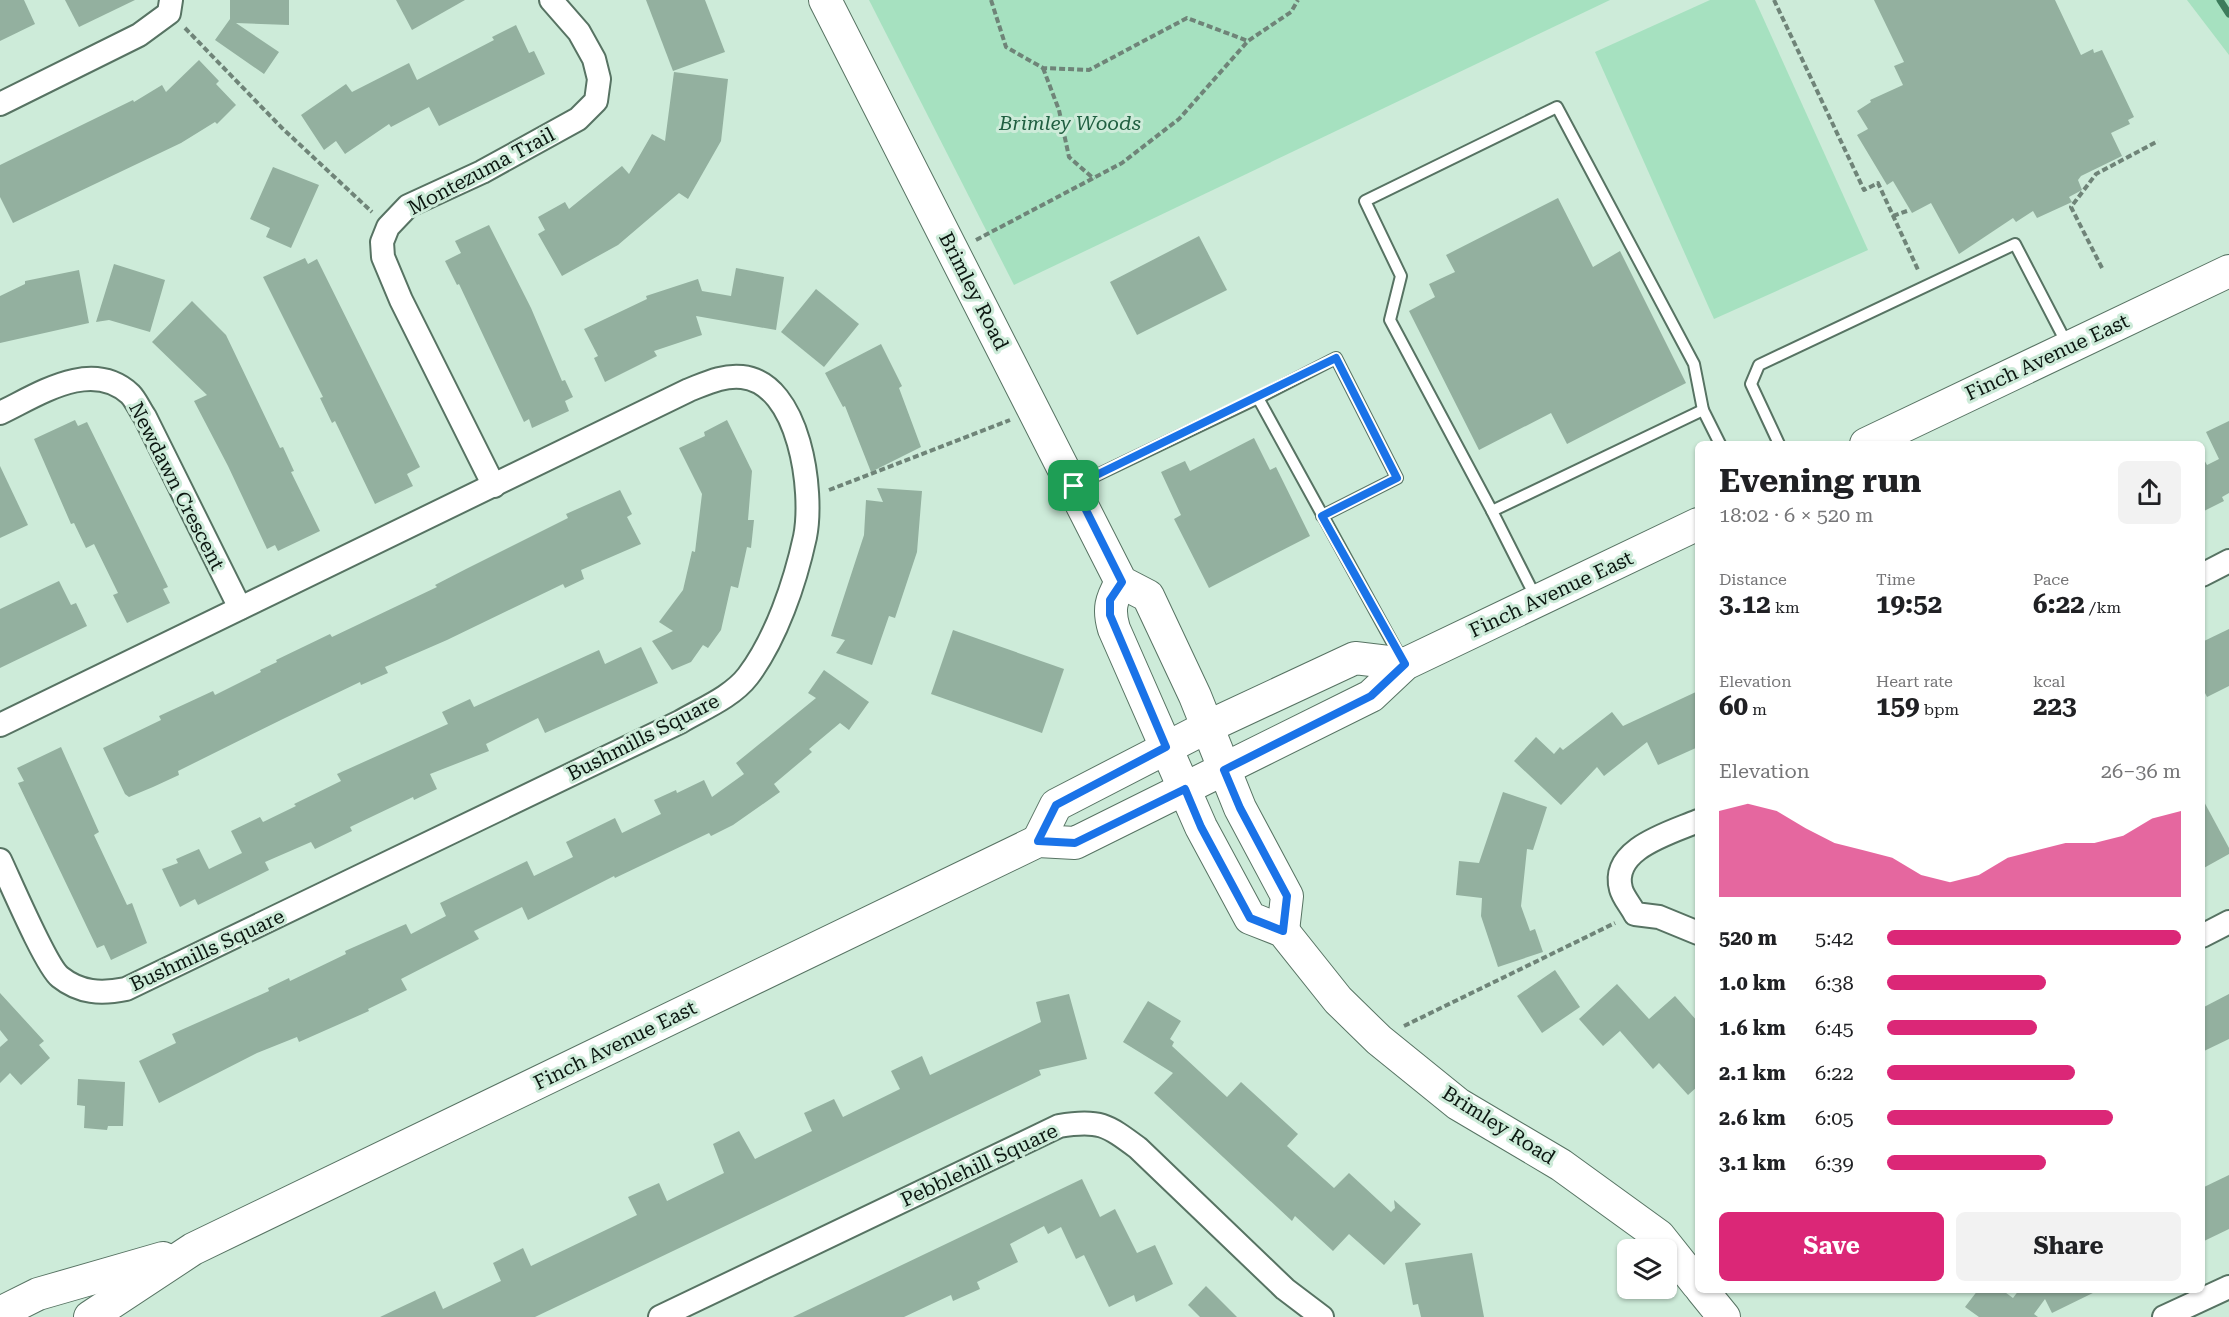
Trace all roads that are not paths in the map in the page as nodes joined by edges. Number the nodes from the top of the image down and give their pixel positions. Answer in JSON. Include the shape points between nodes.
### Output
{"nodes":[{"id":1,"x":551,"y":0,"type":"edge"},
{"id":2,"x":825,"y":0,"type":"edge"},
{"id":3,"x":170,"y":6,"type":"edge"},
{"id":4,"x":0,"y":104,"type":"edge"},
{"id":5,"x":2229,"y":271,"type":"edge"},
{"id":6,"x":2069,"y":347,"type":"junction"},
{"id":7,"x":1258,"y":398,"type":"junction"},
{"id":8,"x":1703,"y":410,"type":"junction"},
{"id":9,"x":0,"y":413,"type":"edge"},
{"id":10,"x":1718,"y":441,"type":"edge"},
{"id":11,"x":1778,"y":441,"type":"edge"},
{"id":12,"x":1872,"y":441,"type":"edge"},
{"id":13,"x":494,"y":486,"type":"junction"},
{"id":14,"x":1074,"y":486,"type":"junction"},
{"id":15,"x":1492,"y":511,"type":"junction"},
{"id":16,"x":1322,"y":516,"type":"junction"},
{"id":17,"x":1695,"y":525,"type":"edge"},
{"id":18,"x":2229,"y":561,"type":"edge"},
{"id":19,"x":2205,"y":573,"type":"edge"},
{"id":20,"x":1122,"y":582,"type":"junction"},
{"id":21,"x":1538,"y":601,"type":"junction"},
{"id":22,"x":240,"y":608,"type":"junction"},
{"id":23,"x":1405,"y":664,"type":"junction"},
{"id":24,"x":0,"y":725,"type":"edge"},
{"id":25,"x":1207,"y":727,"type":"junction"},
{"id":26,"x":1166,"y":747,"type":"junction"},
{"id":27,"x":1224,"y":770,"type":"junction"},
{"id":28,"x":1185,"y":789,"type":"junction"},
{"id":29,"x":1695,"y":822,"type":"edge"},
{"id":30,"x":1038,"y":841,"type":"junction"},
{"id":31,"x":0,"y":860,"type":"edge"},
{"id":32,"x":2229,"y":922,"type":"edge"},
{"id":33,"x":1283,"y":931,"type":"junction"},
{"id":34,"x":1695,"y":932,"type":"edge"},
{"id":35,"x":2205,"y":934,"type":"edge"},
{"id":36,"x":193,"y":1249,"type":"junction"},
{"id":37,"x":1695,"y":1281,"type":"edge"},
{"id":38,"x":2229,"y":1287,"type":"edge"},
{"id":39,"x":1704,"y":1293,"type":"edge"},
{"id":40,"x":0,"y":1313,"type":"edge"},
{"id":41,"x":90,"y":1317,"type":"edge"},
{"id":42,"x":660,"y":1317,"type":"edge"},
{"id":43,"x":1322,"y":1317,"type":"edge"},
{"id":44,"x":1724,"y":1317,"type":"edge"},
{"id":45,"x":2164,"y":1317,"type":"edge"}],
"edges":[{"from":1,"to":13,"type":"street","name":"Montezuma Trail","via":[[579,32],[594,59],[599,80],[596,102],[578,119],[482,172],[408,206],[388,227],[382,242],[390,277]]},
{"from":2,"to":14,"type":"main road","name":"Brimley Road"},
{"from":3,"to":4,"type":"street","via":[[139,35]]},
{"from":5,"to":6,"type":"main road","name":"Finch Avenue East"},
{"from":6,"to":11,"type":"lane","via":[[2015,244],[1759,365],[1751,384]]},
{"from":6,"to":12,"type":"main road","name":"Finch Avenue East"},
{"from":7,"to":14,"type":"lane"},
{"from":7,"to":16,"type":"lane"},
{"from":7,"to":16,"type":"lane","via":[[1336,358],[1397,478]]},
{"from":8,"to":10,"type":"lane"},
{"from":8,"to":15,"type":"lane"},
{"from":8,"to":15,"type":"lane","via":[[1694,364],[1557,107],[1365,201],[1401,276],[1390,320]]},
{"from":9,"to":22,"type":"street","name":"Newdawn Crescent","via":[[72,379],[105,379],[129,394],[145,417]]},
{"from":13,"to":22,"type":"street","name":"Bushmills Square"},
{"from":13,"to":31,"type":"street","name":"Bushmills Square","via":[[723,377],[744,377],[775,394],[793,426],[804,460],[805,535],[783,608],[747,678],[680,722],[126,989],[91,992],[57,975]]},
{"from":14,"to":20,"type":"main road","name":"Brimley Road"},
{"from":15,"to":21,"type":"lane"},
{"from":16,"to":23,"type":"lane"},
{"from":17,"to":21,"type":"main road","name":"Finch Avenue East"},
{"from":18,"to":19,"type":"street"},
{"from":20,"to":25,"type":"main road","via":[[1148,596]]},
{"from":20,"to":26,"type":"main road","name":"Brimley Road","via":[[1110,600],[1110,615]]},
{"from":21,"to":23,"type":"main road","name":"Finch Avenue East"},
{"from":22,"to":24,"type":"street","name":"Bushmills Square"},
{"from":23,"to":25,"type":"main road","via":[[1355,657]]},
{"from":23,"to":27,"type":"main road","name":"Finch Avenue East","via":[[1371,696]]},
{"from":25,"to":26,"type":"main road"},
{"from":25,"to":27,"type":"main road"},
{"from":26,"to":28,"type":"main road","name":"Brimley Road"},
{"from":26,"to":30,"type":"main road","via":[[1056,805]]},
{"from":27,"to":28,"type":"main road","name":"Finch Avenue East"},
{"from":27,"to":33,"type":"main road","via":[[1287,896]]},
{"from":28,"to":30,"type":"main road","name":"Finch Avenue East","via":[[1075,843]]},
{"from":28,"to":33,"type":"main road","name":"Brimley Road","via":[[1250,918]]},
{"from":29,"to":34,"type":"street","via":[[1633,851],[1620,870],[1621,890],[1635,914],[1659,917]]},
{"from":30,"to":36,"type":"main road","name":"Finch Avenue East"},
{"from":32,"to":35,"type":"street"},
{"from":33,"to":37,"type":"main road","name":"Brimley Road","via":[[1338,1000],[1378,1040],[1458,1104],[1561,1165],[1659,1236]]},
{"from":36,"to":40,"type":"main road","name":"Finch Avenue East","via":[[38,1294]]},
{"from":36,"to":41,"type":"main road","name":"Finch Avenue East"},
{"from":38,"to":45,"type":"street"},
{"from":39,"to":44,"type":"main road"},
{"from":42,"to":43,"type":"street","name":"Pebblehill Square","via":[[1059,1126],[1086,1121],[1111,1129],[1138,1148],[1285,1289]]}]}
